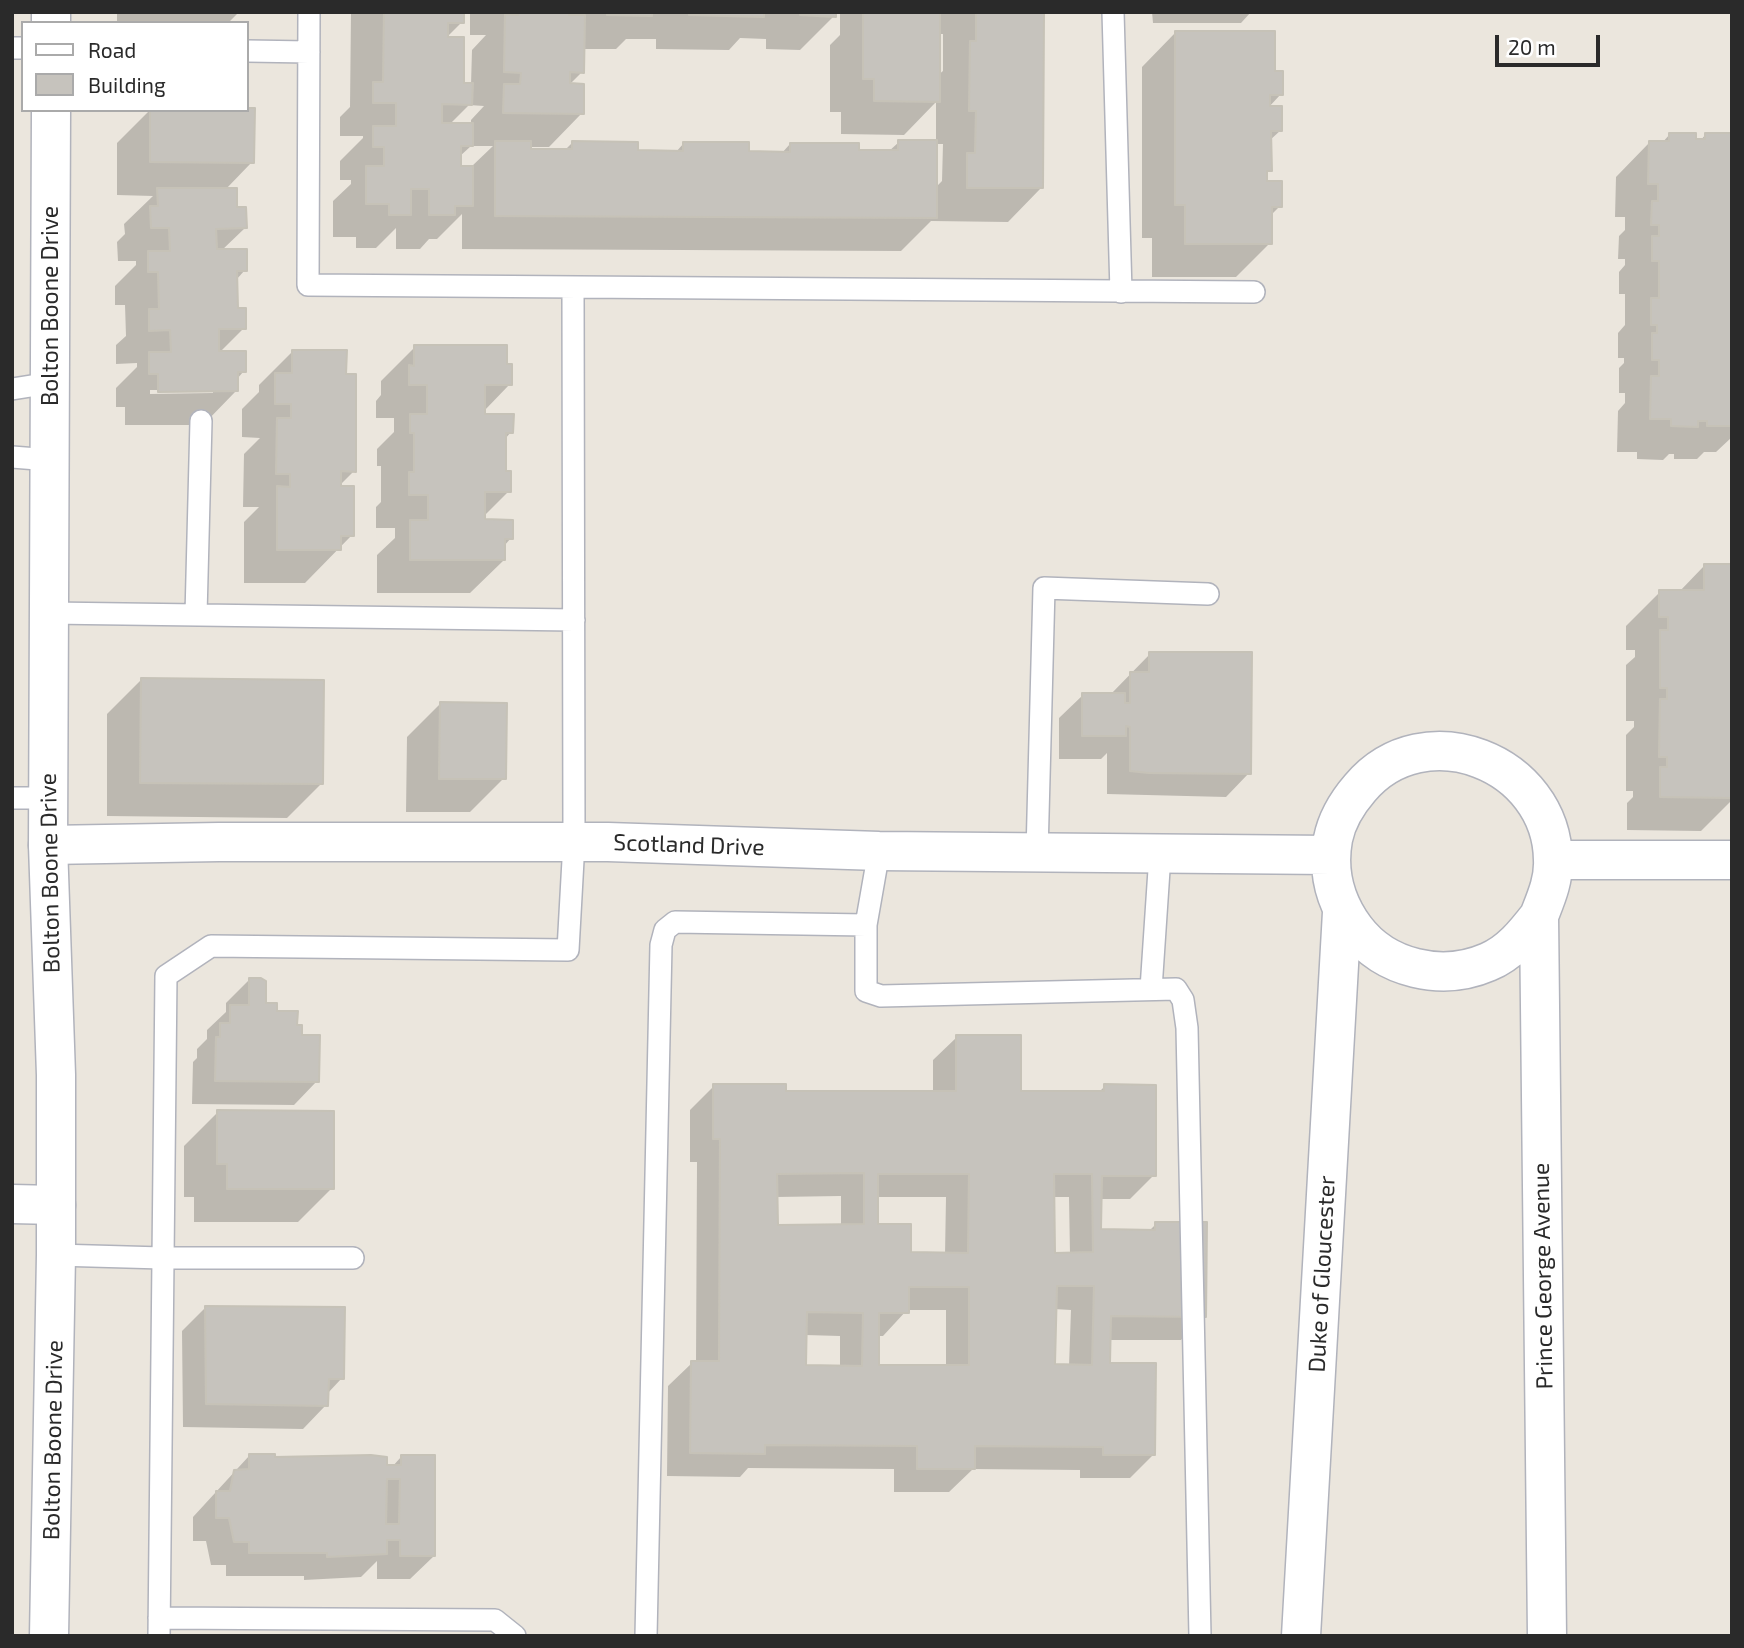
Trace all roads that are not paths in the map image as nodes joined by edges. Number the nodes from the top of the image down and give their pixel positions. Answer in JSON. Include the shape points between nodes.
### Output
{"nodes":[{"id":1,"x":309,"y":12,"type":"edge"},
{"id":2,"x":1113,"y":12,"type":"edge"},
{"id":3,"x":248,"y":51,"type":"edge"},
{"id":4,"x":309,"y":52,"type":"junction"},
{"id":5,"x":51,"y":112,"type":"edge"},
{"id":6,"x":573,"y":287,"type":"junction"},
{"id":7,"x":1121,"y":292,"type":"junction"},
{"id":8,"x":1254,"y":292,"type":"dead end"},
{"id":9,"x":50,"y":383,"type":"junction"},
{"id":10,"x":12,"y":389,"type":"edge"},
{"id":11,"x":201,"y":421,"type":"dead end"},
{"id":12,"x":12,"y":457,"type":"edge"},
{"id":13,"x":50,"y":460,"type":"junction"},
{"id":14,"x":1208,"y":594,"type":"dead end"},
{"id":15,"x":49,"y":612,"type":"junction"},
{"id":16,"x":196,"y":615,"type":"junction"},
{"id":17,"x":574,"y":620,"type":"junction"},
{"id":18,"x":30,"y":798,"type":"edge"},
{"id":19,"x":574,"y":842,"type":"junction"},
{"id":20,"x":48,"y":845,"type":"junction"},
{"id":21,"x":879,"y":851,"type":"junction"},
{"id":22,"x":1037,"y":853,"type":"junction"},
{"id":23,"x":1160,"y":855,"type":"junction"},
{"id":24,"x":1331,"y":855,"type":"junction"},
{"id":25,"x":1553,"y":860,"type":"junction"},
{"id":26,"x":1732,"y":860,"type":"edge"},
{"id":27,"x":1342,"y":912,"type":"junction"},
{"id":28,"x":1539,"y":916,"type":"junction"},
{"id":29,"x":866,"y":925,"type":"junction"},
{"id":30,"x":1151,"y":989,"type":"junction"},
{"id":31,"x":12,"y":1205,"type":"edge"},
{"id":32,"x":56,"y":1205,"type":"junction"},
{"id":33,"x":56,"y":1255,"type":"junction"},
{"id":34,"x":162,"y":1258,"type":"junction"},
{"id":35,"x":353,"y":1258,"type":"dead end"},
{"id":36,"x":159,"y":1627,"type":"edge"},
{"id":37,"x":49,"y":1636,"type":"edge"},
{"id":38,"x":515,"y":1636,"type":"edge"},
{"id":39,"x":646,"y":1636,"type":"edge"},
{"id":40,"x":1200,"y":1636,"type":"edge"},
{"id":41,"x":1301,"y":1636,"type":"edge"},
{"id":42,"x":1547,"y":1636,"type":"edge"}],
"edges":[{"from":1,"to":4,"type":"lane"},
{"from":2,"to":7,"type":"lane"},
{"from":3,"to":4,"type":"lane"},
{"from":4,"to":6,"type":"lane","via":[[308,285]]},
{"from":5,"to":9,"type":"street","name":"Bolton Boone Drive"},
{"from":6,"to":7,"type":"lane"},
{"from":6,"to":17,"type":"lane"},
{"from":7,"to":8,"type":"lane"},
{"from":9,"to":10,"type":"lane"},
{"from":9,"to":13,"type":"street","name":"Bolton Boone Drive"},
{"from":11,"to":16,"type":"lane"},
{"from":12,"to":13,"type":"lane"},
{"from":13,"to":15,"type":"street","name":"Bolton Boone Drive"},
{"from":14,"to":22,"type":"lane","via":[[1044,588]]},
{"from":15,"to":16,"type":"lane"},
{"from":15,"to":18,"type":"street","name":"Bolton Boone Drive"},
{"from":16,"to":17,"type":"lane"},
{"from":17,"to":19,"type":"lane"},
{"from":18,"to":20,"type":"street","name":"Bolton Boone Drive"},
{"from":19,"to":20,"type":"street","name":"Scotland Drive"},
{"from":19,"to":21,"type":"street","name":"Scotland Drive"},
{"from":19,"to":34,"type":"lane","via":[[568,950],[211,946],[166,976]]},
{"from":20,"to":32,"type":"street","name":"Bolton Boone Drive"},
{"from":21,"to":22,"type":"street","name":"Scotland Drive"},
{"from":21,"to":29,"type":"lane"},
{"from":22,"to":23,"type":"street","name":"Scotland Drive"},
{"from":23,"to":24,"type":"street","name":"Scotland Drive"},
{"from":23,"to":30,"type":"lane"},
{"from":24,"to":25,"type":"street","via":[[1336,827],[1348,801],[1366,780],[1390,763],[1416,753],[1444,750],[1472,754],[1521,783],[1539,806]]},
{"from":24,"to":27,"type":"street","via":[[1333,884]]},
{"from":25,"to":26,"type":"street"},
{"from":25,"to":28,"type":"street","via":[[1550,889]]},
{"from":27,"to":28,"type":"street","via":[[1363,940],[1390,960],[1422,971],[1457,971],[1489,962],[1518,943]]},
{"from":27,"to":41,"type":"street","name":"Duke of Gloucester"},
{"from":28,"to":42,"type":"street","name":"Prince George Avenue"},
{"from":29,"to":30,"type":"lane","via":[[866,991],[881,996]]},
{"from":29,"to":39,"type":"lane","via":[[676,922],[665,930],[661,945]]},
{"from":30,"to":40,"type":"lane","via":[[1176,989],[1183,1000],[1187,1028]]},
{"from":31,"to":32,"type":"street"},
{"from":32,"to":33,"type":"street","name":"Bolton Boone Drive"},
{"from":33,"to":34,"type":"lane"},
{"from":33,"to":37,"type":"street","name":"Bolton Boone Drive"},
{"from":34,"to":35,"type":"lane"},
{"from":34,"to":36,"type":"lane"},
{"from":36,"to":38,"type":"lane","via":[[495,1620]]}]}
